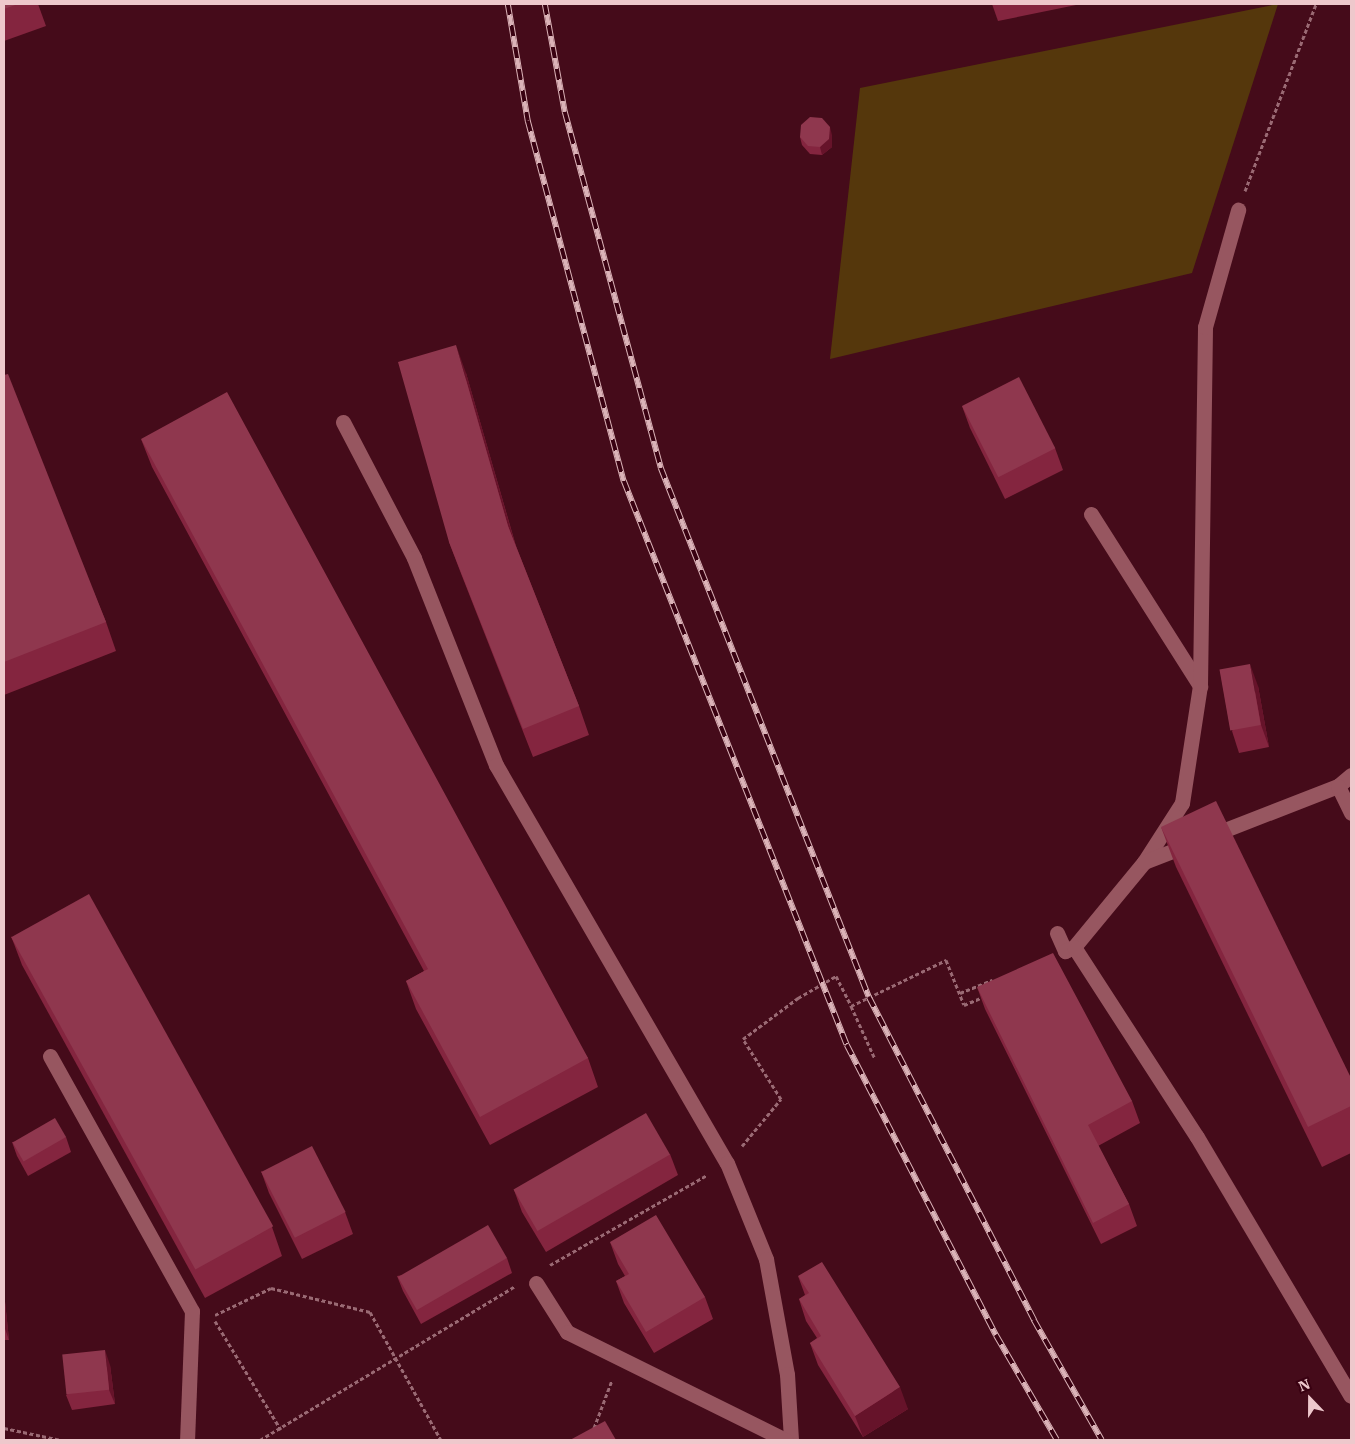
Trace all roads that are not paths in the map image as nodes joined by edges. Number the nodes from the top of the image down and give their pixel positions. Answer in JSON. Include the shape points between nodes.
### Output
{"nodes":[{"id":1,"x":1238,"y":210,"type":"road end"},
{"id":2,"x":343,"y":422,"type":"dead end"},
{"id":3,"x":1091,"y":514,"type":"dead end"},
{"id":4,"x":1200,"y":686,"type":"junction"},
{"id":5,"x":1351,"y":775,"type":"edge"},
{"id":6,"x":1338,"y":786,"type":"junction"},
{"id":7,"x":1351,"y":813,"type":"edge"},
{"id":8,"x":1144,"y":862,"type":"junction"},
{"id":9,"x":1057,"y":934,"type":"dead end"},
{"id":10,"x":1074,"y":947,"type":"junction"},
{"id":11,"x":50,"y":1056,"type":"dead end"},
{"id":12,"x":536,"y":1283,"type":"dead end"},
{"id":13,"x":1351,"y":1396,"type":"edge"},
{"id":14,"x":187,"y":1440,"type":"edge"},
{"id":15,"x":786,"y":1440,"type":"edge"},
{"id":16,"x":791,"y":1440,"type":"edge"}],
"edges":[{"from":1,"to":4,"type":"street","via":[[1205,327]]},
{"from":2,"to":16,"type":"street","via":[[414,558],[496,764],[727,1163],[766,1259],[781,1333]]},
{"from":3,"to":4,"type":"street"},
{"from":4,"to":8,"type":"street","via":[[1182,803]]},
{"from":5,"to":6,"type":"street"},
{"from":6,"to":7,"type":"street"},
{"from":6,"to":8,"type":"street"},
{"from":8,"to":10,"type":"street"},
{"from":9,"to":10,"type":"street","via":[[1065,951]]},
{"from":10,"to":13,"type":"street","via":[[1197,1137]]},
{"from":11,"to":14,"type":"street","via":[[192,1310]]},
{"from":12,"to":15,"type":"street","via":[[567,1332]]}]}
